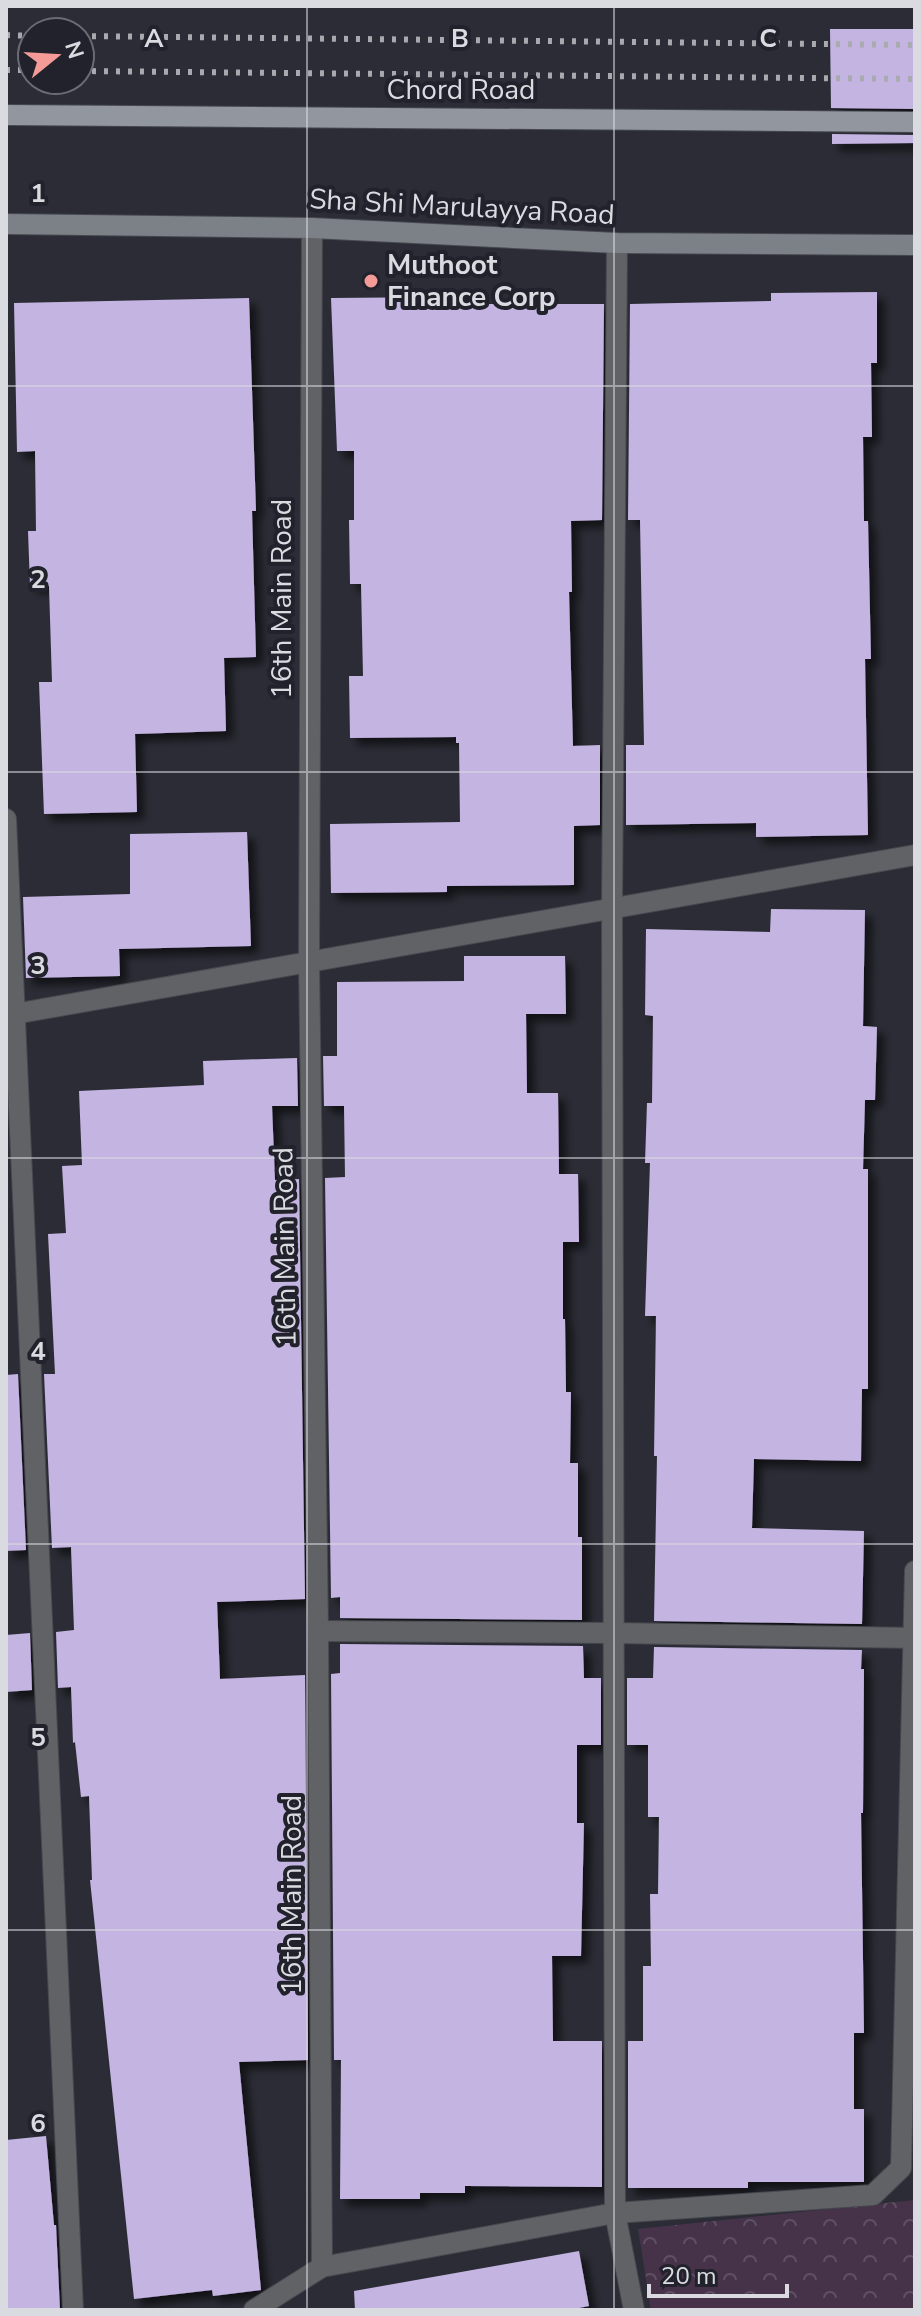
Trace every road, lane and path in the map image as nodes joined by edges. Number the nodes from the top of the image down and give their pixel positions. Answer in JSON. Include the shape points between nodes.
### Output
{"nodes":[{"id":1,"x":6,"y":115,"type":"edge"},
{"id":2,"x":915,"y":122,"type":"edge"},
{"id":3,"x":6,"y":224,"type":"edge"},
{"id":4,"x":312,"y":228,"type":"junction"},
{"id":5,"x":617,"y":243,"type":"junction"},
{"id":6,"x":915,"y":245,"type":"edge"},
{"id":7,"x":6,"y":819,"type":"edge"},
{"id":8,"x":915,"y":855,"type":"edge"},
{"id":9,"x":612,"y":908,"type":"junction"},
{"id":10,"x":309,"y":962,"type":"junction"},
{"id":11,"x":14,"y":1014,"type":"junction"},
{"id":12,"x":915,"y":1571,"type":"edge"},
{"id":13,"x":318,"y":1631,"type":"junction"},
{"id":14,"x":613,"y":1633,"type":"junction"},
{"id":15,"x":914,"y":1638,"type":"edge"},
{"id":16,"x":615,"y":2213,"type":"junction"},
{"id":17,"x":322,"y":2267,"type":"junction"},
{"id":18,"x":73,"y":2310,"type":"edge"},
{"id":19,"x":254,"y":2310,"type":"edge"},
{"id":20,"x":634,"y":2310,"type":"edge"}],
"edges":[{"from":1,"to":2,"type":"main road","name":"Chord Road"},
{"from":3,"to":4,"type":"street","name":"Sha Shi Marulayya Road"},
{"from":4,"to":5,"type":"street","name":"Sha Shi Marulayya Road"},
{"from":4,"to":10,"type":"street","name":"16th Main Road"},
{"from":5,"to":6,"type":"street","name":"Sha Shi Marulayya Road"},
{"from":5,"to":9,"type":"street"},
{"from":7,"to":11,"type":"street"},
{"from":8,"to":9,"type":"street"},
{"from":9,"to":10,"type":"street"},
{"from":9,"to":14,"type":"street"},
{"from":10,"to":11,"type":"street"},
{"from":10,"to":13,"type":"street","name":"16th Main Road"},
{"from":11,"to":18,"type":"street"},
{"from":12,"to":15,"type":"street"},
{"from":13,"to":14,"type":"street"},
{"from":13,"to":17,"type":"street","name":"16th Main Road"},
{"from":14,"to":15,"type":"street"},
{"from":14,"to":16,"type":"street"},
{"from":15,"to":16,"type":"street","via":[[901,2168],[873,2195]]},
{"from":16,"to":17,"type":"street"},
{"from":16,"to":20,"type":"street"},
{"from":17,"to":19,"type":"street"}]}
